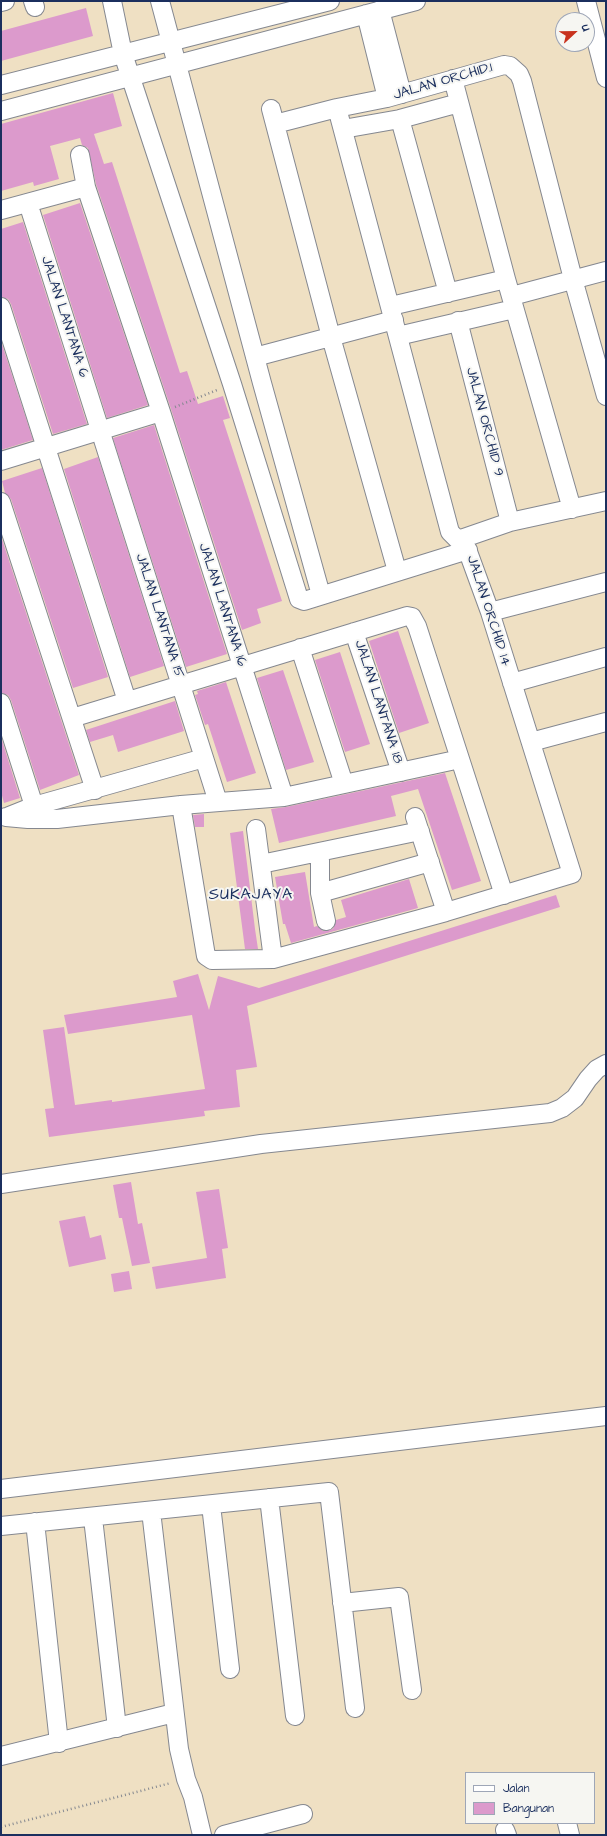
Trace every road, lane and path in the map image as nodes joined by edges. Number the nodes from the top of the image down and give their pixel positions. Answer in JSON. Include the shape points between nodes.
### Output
{"nodes":[{"id":1,"x":5,"y":1,"type":"edge"},
{"id":2,"x":112,"y":1,"type":"edge"},
{"id":3,"x":160,"y":1,"type":"edge"},
{"id":4,"x":330,"y":1,"type":"edge"},
{"id":5,"x":416,"y":1,"type":"edge"},
{"id":6,"x":586,"y":1,"type":"edge"},
{"id":7,"x":1,"y":2,"type":"edge"},
{"id":8,"x":373,"y":12,"type":"junction"},
{"id":9,"x":171,"y":42,"type":"junction"},
{"id":10,"x":123,"y":54,"type":"junction"},
{"id":11,"x":176,"y":64,"type":"junction"},
{"id":12,"x":131,"y":76,"type":"junction"},
{"id":13,"x":606,"y":78,"type":"edge"},
{"id":14,"x":453,"y":79,"type":"junction"},
{"id":15,"x":1,"y":85,"type":"edge"},
{"id":16,"x":395,"y":96,"type":"junction"},
{"id":17,"x":459,"y":102,"type":"junction"},
{"id":18,"x":337,"y":108,"type":"junction"},
{"id":19,"x":1,"y":111,"type":"edge"},
{"id":20,"x":400,"y":119,"type":"junction"},
{"id":21,"x":343,"y":129,"type":"junction"},
{"id":22,"x":80,"y":156,"type":"dead end"},
{"id":23,"x":86,"y":187,"type":"junction"},
{"id":24,"x":28,"y":203,"type":"junction"},
{"id":25,"x":1,"y":210,"type":"edge"},
{"id":26,"x":606,"y":271,"type":"edge"},
{"id":27,"x":506,"y":278,"type":"junction"},
{"id":28,"x":573,"y":279,"type":"junction"},
{"id":29,"x":448,"y":293,"type":"junction"},
{"id":30,"x":513,"y":303,"type":"junction"},
{"id":31,"x":1,"y":307,"type":"edge"},
{"id":32,"x":394,"y":321,"type":"junction"},
{"id":33,"x":458,"y":321,"type":"junction"},
{"id":34,"x":332,"y":338,"type":"junction"},
{"id":35,"x":255,"y":357,"type":"junction"},
{"id":36,"x":232,"y":384,"type":"junction"},
{"id":37,"x":606,"y":396,"type":"edge"},
{"id":38,"x":161,"y":412,"type":"junction"},
{"id":39,"x":101,"y":431,"type":"junction"},
{"id":40,"x":45,"y":448,"type":"junction"},
{"id":41,"x":1,"y":461,"type":"edge"},
{"id":42,"x":606,"y":501,"type":"edge"},
{"id":43,"x":1,"y":502,"type":"edge"},
{"id":44,"x":572,"y":509,"type":"junction"},
{"id":45,"x":510,"y":522,"type":"junction"},
{"id":46,"x":466,"y":544,"type":"junction"},
{"id":47,"x":396,"y":571,"type":"junction"},
{"id":48,"x":606,"y":582,"type":"edge"},
{"id":49,"x":321,"y":595,"type":"junction"},
{"id":50,"x":490,"y":612,"type":"junction"},
{"id":51,"x":354,"y":632,"type":"junction"},
{"id":52,"x":300,"y":648,"type":"junction"},
{"id":53,"x":606,"y":657,"type":"edge"},
{"id":54,"x":242,"y":666,"type":"junction"},
{"id":55,"x":512,"y":683,"type":"junction"},
{"id":56,"x":181,"y":685,"type":"junction"},
{"id":57,"x":127,"y":701,"type":"junction"},
{"id":58,"x":1,"y":703,"type":"edge"},
{"id":59,"x":72,"y":718,"type":"junction"},
{"id":60,"x":606,"y":722,"type":"edge"},
{"id":61,"x":531,"y":742,"type":"junction"},
{"id":62,"x":204,"y":758,"type":"junction"},
{"id":63,"x":460,"y":759,"type":"junction"},
{"id":64,"x":401,"y":772,"type":"junction"},
{"id":65,"x":344,"y":784,"type":"junction"},
{"id":66,"x":95,"y":790,"type":"junction"},
{"id":67,"x":284,"y":797,"type":"junction"},
{"id":68,"x":218,"y":802,"type":"junction"},
{"id":69,"x":181,"y":805,"type":"junction"},
{"id":70,"x":34,"y":806,"type":"junction"},
{"id":71,"x":3,"y":818,"type":"edge"},
{"id":72,"x":256,"y":829,"type":"dead end"},
{"id":73,"x":320,"y":853,"type":"junction"},
{"id":74,"x":430,"y":862,"type":"junction"},
{"id":75,"x":261,"y":864,"type":"junction"},
{"id":76,"x":320,"y":893,"type":"junction"},
{"id":77,"x":504,"y":895,"type":"junction"},
{"id":78,"x":446,"y":912,"type":"junction"},
{"id":79,"x":326,"y":921,"type":"dead end"},
{"id":80,"x":273,"y":959,"type":"junction"},
{"id":81,"x":606,"y":1064,"type":"edge"},
{"id":82,"x":1,"y":1184,"type":"edge"},
{"id":83,"x":606,"y":1416,"type":"edge"},
{"id":84,"x":1,"y":1489,"type":"edge"},
{"id":85,"x":269,"y":1498,"type":"junction"},
{"id":86,"x":211,"y":1505,"type":"junction"},
{"id":87,"x":151,"y":1511,"type":"junction"},
{"id":88,"x":92,"y":1518,"type":"junction"},
{"id":89,"x":35,"y":1522,"type":"junction"},
{"id":90,"x":1,"y":1526,"type":"edge"},
{"id":91,"x":342,"y":1603,"type":"junction"},
{"id":92,"x":230,"y":1669,"type":"dead end"},
{"id":93,"x":412,"y":1690,"type":"dead end"},
{"id":94,"x":355,"y":1708,"type":"dead end"},
{"id":95,"x":174,"y":1713,"type":"junction"},
{"id":96,"x":295,"y":1716,"type":"dead end"},
{"id":97,"x":117,"y":1728,"type":"junction"},
{"id":98,"x":59,"y":1743,"type":"junction"},
{"id":99,"x":1,"y":1756,"type":"edge"},
{"id":100,"x":186,"y":1779,"type":"junction"},
{"id":101,"x":303,"y":1814,"type":"dead end"},
{"id":102,"x":567,"y":1824,"type":"edge"},
{"id":103,"x":1,"y":1827,"type":"edge"},
{"id":104,"x":202,"y":1835,"type":"edge"},
{"id":105,"x":224,"y":1835,"type":"edge"},
{"id":106,"x":570,"y":1835,"type":"edge"}],
"edges":[{"from":1,"to":7,"type":"street"},
{"from":2,"to":10,"type":"street"},
{"from":3,"to":9,"type":"street"},
{"from":4,"to":9,"type":"street"},
{"from":5,"to":8,"type":"street"},
{"from":6,"to":13,"type":"street"},
{"from":8,"to":11,"type":"street"},
{"from":8,"to":16,"type":"street"},
{"from":9,"to":10,"type":"street"},
{"from":9,"to":11,"type":"street"},
{"from":10,"to":12,"type":"street"},
{"from":10,"to":15,"type":"street"},
{"from":11,"to":12,"type":"street"},
{"from":11,"to":35,"type":"street"},
{"from":12,"to":19,"type":"street"},
{"from":12,"to":36,"type":"street"},
{"from":14,"to":16,"type":"street","name":"JALAN ORCHID.1"},
{"from":14,"to":17,"type":"street"},
{"from":14,"to":28,"type":"street","name":"JALAN ORCHID.1","via":[[504,65],[510,66],[519,74]]},
{"from":16,"to":18,"type":"street","name":"JALAN ORCHID.1"},
{"from":17,"to":20,"type":"street"},
{"from":17,"to":27,"type":"street"},
{"from":18,"to":21,"type":"street"},
{"from":18,"to":34,"type":"street","name":"JALAN ORCHID.1","via":[[273,117]]},
{"from":20,"to":21,"type":"street"},
{"from":20,"to":29,"type":"street"},
{"from":21,"to":32,"type":"street"},
{"from":22,"to":23,"type":"street","name":"JALAN LANTANA 16"},
{"from":23,"to":24,"type":"street"},
{"from":23,"to":38,"type":"street","name":"JALAN LANTANA 16"},
{"from":24,"to":25,"type":"street"},
{"from":24,"to":39,"type":"street","name":"JALAN LANTANA 6"},
{"from":26,"to":28,"type":"street"},
{"from":27,"to":29,"type":"street"},
{"from":27,"to":30,"type":"street"},
{"from":28,"to":30,"type":"street"},
{"from":28,"to":37,"type":"street","name":"JALAN ORCHID.1"},
{"from":29,"to":32,"type":"street"},
{"from":30,"to":33,"type":"street"},
{"from":30,"to":44,"type":"street"},
{"from":31,"to":40,"type":"street"},
{"from":32,"to":33,"type":"street"},
{"from":32,"to":34,"type":"street"},
{"from":32,"to":46,"type":"street","via":[[450,532]]},
{"from":33,"to":45,"type":"street","name":"JALAN ORCHID 9"},
{"from":34,"to":35,"type":"street"},
{"from":34,"to":47,"type":"street"},
{"from":35,"to":49,"type":"street"},
{"from":36,"to":38,"type":"path"},
{"from":36,"to":49,"type":"street","via":[[298,596],[304,601]]},
{"from":38,"to":39,"type":"street"},
{"from":38,"to":54,"type":"street","name":"JALAN LANTANA 16"},
{"from":39,"to":40,"type":"street"},
{"from":39,"to":56,"type":"street","name":"JALAN LANTANA 15"},
{"from":40,"to":41,"type":"street"},
{"from":40,"to":57,"type":"street"},
{"from":42,"to":44,"type":"street"},
{"from":43,"to":59,"type":"street"},
{"from":44,"to":45,"type":"street"},
{"from":45,"to":46,"type":"street"},
{"from":46,"to":47,"type":"street"},
{"from":46,"to":50,"type":"street","name":"JALAN ORCHID 14"},
{"from":47,"to":49,"type":"street"},
{"from":48,"to":50,"type":"street"},
{"from":50,"to":55,"type":"street","name":"JALAN ORCHID 14"},
{"from":51,"to":52,"type":"street"},
{"from":51,"to":63,"type":"street","via":[[407,616],[412,617]]},
{"from":51,"to":64,"type":"street","name":"JALAN LANTANA 18"},
{"from":52,"to":54,"type":"street"},
{"from":52,"to":65,"type":"street"},
{"from":53,"to":55,"type":"street","name":"JALAN ORCHID 14"},
{"from":54,"to":56,"type":"street"},
{"from":54,"to":67,"type":"street","name":"JALAN LANTANA 16"},
{"from":55,"to":61,"type":"street","name":"JALAN ORCHID 14"},
{"from":56,"to":57,"type":"street"},
{"from":56,"to":62,"type":"street","name":"JALAN LANTANA 15"},
{"from":57,"to":59,"type":"street"},
{"from":58,"to":70,"type":"street"},
{"from":59,"to":66,"type":"street"},
{"from":60,"to":61,"type":"street"},
{"from":61,"to":77,"type":"street","name":"JALAN ORCHID 14","via":[[573,872]]},
{"from":62,"to":66,"type":"street"},
{"from":62,"to":68,"type":"street","name":"JALAN LANTANA 15"},
{"from":63,"to":64,"type":"street"},
{"from":63,"to":77,"type":"street"},
{"from":64,"to":65,"type":"street"},
{"from":65,"to":67,"type":"street"},
{"from":66,"to":70,"type":"street"},
{"from":67,"to":68,"type":"street"},
{"from":68,"to":69,"type":"street"},
{"from":69,"to":71,"type":"street","via":[[57,819]]},
{"from":69,"to":80,"type":"street","via":[[206,956],[212,960]]},
{"from":70,"to":71,"type":"street"},
{"from":72,"to":75,"type":"street"},
{"from":73,"to":74,"type":"street","via":[[418,824]]},
{"from":73,"to":75,"type":"street"},
{"from":73,"to":76,"type":"street"},
{"from":74,"to":76,"type":"street"},
{"from":74,"to":78,"type":"street"},
{"from":75,"to":80,"type":"street"},
{"from":76,"to":79,"type":"street"},
{"from":77,"to":78,"type":"street"},
{"from":78,"to":80,"type":"street"},
{"from":81,"to":82,"type":"street","via":[[597,1069],[574,1098],[562,1108],[550,1113],[261,1144]]},
{"from":83,"to":84,"type":"street"},
{"from":85,"to":86,"type":"street"},
{"from":85,"to":91,"type":"street","via":[[329,1492]]},
{"from":85,"to":96,"type":"street"},
{"from":86,"to":87,"type":"street"},
{"from":86,"to":92,"type":"street"},
{"from":87,"to":88,"type":"street"},
{"from":87,"to":95,"type":"street"},
{"from":88,"to":89,"type":"street"},
{"from":88,"to":97,"type":"street"},
{"from":89,"to":90,"type":"street"},
{"from":89,"to":98,"type":"street"},
{"from":91,"to":93,"type":"street","via":[[399,1597]]},
{"from":91,"to":94,"type":"street"},
{"from":95,"to":97,"type":"street"},
{"from":95,"to":100,"type":"street"},
{"from":97,"to":98,"type":"street"},
{"from":98,"to":99,"type":"street"},
{"from":100,"to":103,"type":"path"},
{"from":100,"to":104,"type":"street"},
{"from":101,"to":105,"type":"street"},
{"from":102,"to":106,"type":"street"}]}
